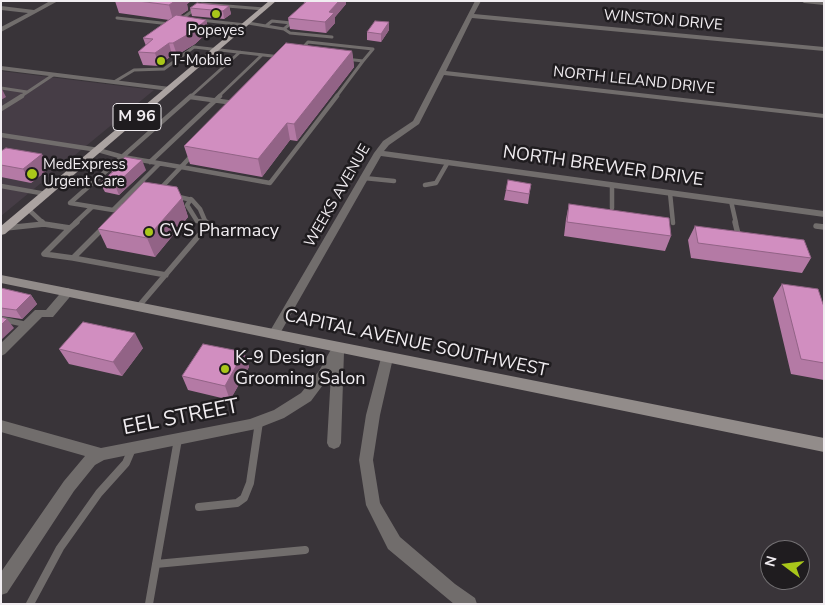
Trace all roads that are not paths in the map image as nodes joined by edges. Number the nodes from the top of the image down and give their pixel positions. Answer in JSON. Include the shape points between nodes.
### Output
{"nodes":[{"id":1,"x":55,"y":1,"type":"edge"},
{"id":2,"x":273,"y":1,"type":"edge"},
{"id":3,"x":478,"y":1,"type":"edge"},
{"id":4,"x":804,"y":1,"type":"edge"},
{"id":5,"x":203,"y":2,"type":"edge"},
{"id":6,"x":251,"y":2,"type":"edge"},
{"id":7,"x":824,"y":3,"type":"edge"},
{"id":8,"x":1,"y":8,"type":"edge"},
{"id":9,"x":245,"y":8,"type":"junction"},
{"id":10,"x":264,"y":9,"type":"junction"},
{"id":11,"x":35,"y":12,"type":"junction"},
{"id":12,"x":471,"y":16,"type":"junction"},
{"id":13,"x":117,"y":18,"type":"dead end"},
{"id":14,"x":183,"y":18,"type":"junction"},
{"id":15,"x":247,"y":24,"type":"junction"},
{"id":16,"x":267,"y":25,"type":"junction"},
{"id":17,"x":194,"y":27,"type":"edge"},
{"id":18,"x":284,"y":29,"type":"junction"},
{"id":19,"x":1,"y":30,"type":"edge"},
{"id":20,"x":237,"y":32,"type":"junction"},
{"id":21,"x":332,"y":38,"type":"dead end"},
{"id":22,"x":216,"y":49,"type":"junction"},
{"id":23,"x":824,"y":49,"type":"edge"},
{"id":24,"x":240,"y":52,"type":"junction"},
{"id":25,"x":262,"y":55,"type":"junction"},
{"id":26,"x":306,"y":55,"type":"edge"},
{"id":27,"x":344,"y":59,"type":"edge"},
{"id":28,"x":364,"y":61,"type":"junction"},
{"id":29,"x":278,"y":64,"type":"edge"},
{"id":30,"x":1,"y":68,"type":"edge"},
{"id":31,"x":441,"y":73,"type":"junction"},
{"id":32,"x":53,"y":75,"type":"junction"},
{"id":33,"x":114,"y":82,"type":"junction"},
{"id":34,"x":1,"y":88,"type":"edge"},
{"id":35,"x":170,"y":90,"type":"junction"},
{"id":36,"x":27,"y":92,"type":"junction"},
{"id":37,"x":190,"y":97,"type":"junction"},
{"id":38,"x":214,"y":100,"type":"junction"},
{"id":39,"x":1,"y":109,"type":"edge"},
{"id":40,"x":232,"y":111,"type":"edge"},
{"id":41,"x":824,"y":116,"type":"edge"},
{"id":42,"x":1,"y":135,"type":"edge"},
{"id":43,"x":200,"y":146,"type":"edge"},
{"id":44,"x":98,"y":150,"type":"junction"},
{"id":45,"x":378,"y":153,"type":"junction"},
{"id":46,"x":123,"y":157,"type":"junction"},
{"id":47,"x":150,"y":162,"type":"junction"},
{"id":48,"x":448,"y":162,"type":"junction"},
{"id":49,"x":159,"y":164,"type":"junction"},
{"id":50,"x":181,"y":167,"type":"junction"},
{"id":51,"x":364,"y":178,"type":"junction"},
{"id":52,"x":394,"y":181,"type":"dead end"},
{"id":53,"x":426,"y":185,"type":"dead end"},
{"id":54,"x":612,"y":185,"type":"junction"},
{"id":55,"x":1,"y":186,"type":"edge"},
{"id":56,"x":670,"y":192,"type":"junction"},
{"id":57,"x":46,"y":194,"type":"junction"},
{"id":58,"x":190,"y":199,"type":"junction"},
{"id":59,"x":731,"y":201,"type":"junction"},
{"id":60,"x":130,"y":203,"type":"edge"},
{"id":61,"x":92,"y":207,"type":"junction"},
{"id":62,"x":612,"y":208,"type":"edge"},
{"id":63,"x":28,"y":209,"type":"junction"},
{"id":64,"x":113,"y":210,"type":"junction"},
{"id":65,"x":824,"y":214,"type":"edge"},
{"id":66,"x":114,"y":217,"type":"edge"},
{"id":67,"x":206,"y":222,"type":"junction"},
{"id":68,"x":673,"y":223,"type":"dead end"},
{"id":69,"x":44,"y":224,"type":"junction"},
{"id":70,"x":108,"y":224,"type":"edge"},
{"id":71,"x":816,"y":226,"type":"dead end"},
{"id":72,"x":824,"y":227,"type":"edge"},
{"id":73,"x":70,"y":228,"type":"junction"},
{"id":74,"x":3,"y":230,"type":"edge"},
{"id":75,"x":738,"y":238,"type":"edge"},
{"id":76,"x":73,"y":258,"type":"junction"},
{"id":77,"x":166,"y":275,"type":"junction"},
{"id":78,"x":3,"y":281,"type":"edge"},
{"id":79,"x":68,"y":292,"type":"junction"},
{"id":80,"x":138,"y":306,"type":"junction"},
{"id":81,"x":1,"y":319,"type":"edge"},
{"id":82,"x":28,"y":325,"type":"junction"},
{"id":83,"x":274,"y":334,"type":"junction"},
{"id":84,"x":338,"y":347,"type":"junction"},
{"id":85,"x":1,"y":351,"type":"edge"},
{"id":86,"x":387,"y":358,"type":"junction"},
{"id":87,"x":260,"y":422,"type":"junction"},
{"id":88,"x":1,"y":426,"type":"edge"},
{"id":89,"x":178,"y":439,"type":"junction"},
{"id":90,"x":334,"y":444,"type":"dead end"},
{"id":91,"x":824,"y":445,"type":"edge"},
{"id":92,"x":133,"y":448,"type":"junction"},
{"id":93,"x":101,"y":454,"type":"junction"},
{"id":94,"x":199,"y":507,"type":"dead end"},
{"id":95,"x":305,"y":550,"type":"dead end"},
{"id":96,"x":156,"y":564,"type":"junction"},
{"id":97,"x":1,"y":587,"type":"edge"},
{"id":98,"x":30,"y":604,"type":"edge"},
{"id":99,"x":149,"y":604,"type":"edge"},
{"id":100,"x":469,"y":604,"type":"edge"}],
"edges":[{"from":1,"to":11,"type":"street"},
{"from":2,"to":10,"type":"main road","number":"M 96"},
{"from":3,"to":12,"type":"street","name":"WEEKS AVENUE"},
{"from":4,"to":7,"type":"street"},
{"from":5,"to":9,"type":"lane"},
{"from":5,"to":14,"type":"lane"},
{"from":6,"to":9,"type":"lane"},
{"from":8,"to":11,"type":"street"},
{"from":9,"to":10,"type":"lane"},
{"from":10,"to":15,"type":"main road","number":"M 96"},
{"from":11,"to":19,"type":"street"},
{"from":12,"to":23,"type":"street","name":"WINSTON DRIVE"},
{"from":12,"to":31,"type":"street","name":"WEEKS AVENUE"},
{"from":13,"to":14,"type":"lane","via":[[175,24]]},
{"from":14,"to":15,"type":"lane"},
{"from":15,"to":16,"type":"lane"},
{"from":15,"to":20,"type":"main road","number":"M 96"},
{"from":16,"to":18,"type":"lane","via":[[264,27]]},
{"from":16,"to":18,"type":"lane","via":[[272,21],[291,23]]},
{"from":17,"to":20,"type":"lane"},
{"from":18,"to":21,"type":"lane","via":[[290,33]]},
{"from":20,"to":22,"type":"main road","number":"M 96"},
{"from":22,"to":24,"type":"lane"},
{"from":22,"to":33,"type":"lane","via":[[194,47],[164,70],[134,70]]},
{"from":22,"to":35,"type":"main road","number":"M 96"},
{"from":24,"to":25,"type":"lane"},
{"from":24,"to":37,"type":"lane"},
{"from":25,"to":29,"type":"lane","via":[[286,56]]},
{"from":25,"to":38,"type":"lane"},
{"from":26,"to":28,"type":"lane","via":[[296,54],[308,42],[373,49]]},
{"from":27,"to":28,"type":"lane"},
{"from":28,"to":50,"type":"lane","via":[[270,182]]},
{"from":30,"to":32,"type":"street"},
{"from":31,"to":41,"type":"street","name":"NORTH LELAND DRIVE"},
{"from":31,"to":45,"type":"street","name":"WEEKS AVENUE","via":[[416,122],[386,143]]},
{"from":32,"to":33,"type":"street"},
{"from":32,"to":36,"type":"lane"},
{"from":33,"to":35,"type":"street"},
{"from":34,"to":36,"type":"lane"},
{"from":35,"to":44,"type":"main road","number":"M 96"},
{"from":36,"to":39,"type":"lane"},
{"from":37,"to":38,"type":"lane"},
{"from":37,"to":46,"type":"lane"},
{"from":38,"to":40,"type":"lane","via":[[239,104]]},
{"from":38,"to":47,"type":"lane"},
{"from":42,"to":44,"type":"lane"},
{"from":43,"to":50,"type":"lane"},
{"from":44,"to":46,"type":"lane"},
{"from":44,"to":57,"type":"main road","number":"M 96"},
{"from":45,"to":48,"type":"street","name":"NORTH BREWER DRIVE"},
{"from":45,"to":51,"type":"street","name":"WEEKS AVENUE"},
{"from":46,"to":47,"type":"lane"},
{"from":46,"to":61,"type":"lane","via":[[70,203]]},
{"from":47,"to":49,"type":"lane"},
{"from":48,"to":53,"type":"lane","via":[[436,183]]},
{"from":48,"to":54,"type":"street","name":"NORTH BREWER DRIVE"},
{"from":49,"to":50,"type":"lane"},
{"from":49,"to":64,"type":"lane"},
{"from":50,"to":58,"type":"lane","via":[[156,193]]},
{"from":51,"to":52,"type":"lane"},
{"from":51,"to":83,"type":"street","name":"WEEKS AVENUE"},
{"from":54,"to":56,"type":"street","name":"NORTH BREWER DRIVE"},
{"from":54,"to":62,"type":"lane"},
{"from":55,"to":57,"type":"lane"},
{"from":56,"to":59,"type":"street","name":"NORTH BREWER DRIVE"},
{"from":56,"to":68,"type":"lane"},
{"from":57,"to":63,"type":"main road","number":"M 96"},
{"from":58,"to":67,"type":"lane"},
{"from":58,"to":67,"type":"lane","via":[[187,205],[197,221]]},
{"from":59,"to":65,"type":"street","name":"NORTH BREWER DRIVE"},
{"from":59,"to":75,"type":"lane"},
{"from":60,"to":64,"type":"lane"},
{"from":61,"to":64,"type":"lane"},
{"from":61,"to":73,"type":"lane"},
{"from":63,"to":69,"type":"lane"},
{"from":63,"to":74,"type":"main road","number":"M 96"},
{"from":64,"to":66,"type":"lane"},
{"from":67,"to":77,"type":"lane","via":[[207,226]]},
{"from":69,"to":73,"type":"lane"},
{"from":69,"to":74,"type":"lane"},
{"from":70,"to":76,"type":"lane"},
{"from":71,"to":72,"type":"lane"},
{"from":73,"to":76,"type":"lane","via":[[44,254]]},
{"from":76,"to":77,"type":"lane"},
{"from":77,"to":80,"type":"lane"},
{"from":78,"to":79,"type":"main road","name":"CAPITAL AVENUE SOUTHWEST"},
{"from":79,"to":80,"type":"main road","name":"CAPITAL AVENUE SOUTHWEST"},
{"from":79,"to":82,"type":"street","via":[[49,314],[39,313]]},
{"from":80,"to":83,"type":"main road","name":"CAPITAL AVENUE SOUTHWEST"},
{"from":81,"to":82,"type":"lane"},
{"from":82,"to":85,"type":"street"},
{"from":83,"to":84,"type":"main road","name":"CAPITAL AVENUE SOUTHWEST"},
{"from":84,"to":86,"type":"main road","name":"CAPITAL AVENUE SOUTHWEST"},
{"from":84,"to":87,"type":"street","name":"EEL STREET","via":[[324,375],[306,397]]},
{"from":84,"to":90,"type":"street"},
{"from":86,"to":91,"type":"main road","name":"CAPITAL AVENUE SOUTHWEST"},
{"from":86,"to":100,"type":"street","via":[[372,415],[366,460],[373,505],[394,543]]},
{"from":87,"to":89,"type":"street","name":"EEL STREET"},
{"from":87,"to":94,"type":"lane","via":[[250,482],[244,498],[237,504]]},
{"from":88,"to":93,"type":"street","name":"EEL STREET"},
{"from":89,"to":92,"type":"street","name":"EEL STREET"},
{"from":89,"to":96,"type":"lane"},
{"from":92,"to":93,"type":"street","name":"EEL STREET"},
{"from":92,"to":98,"type":"lane","via":[[126,463],[99,493],[60,548]]},
{"from":93,"to":97,"type":"street","via":[[90,460],[69,486]]},
{"from":95,"to":96,"type":"lane"},
{"from":96,"to":99,"type":"lane"}]}
